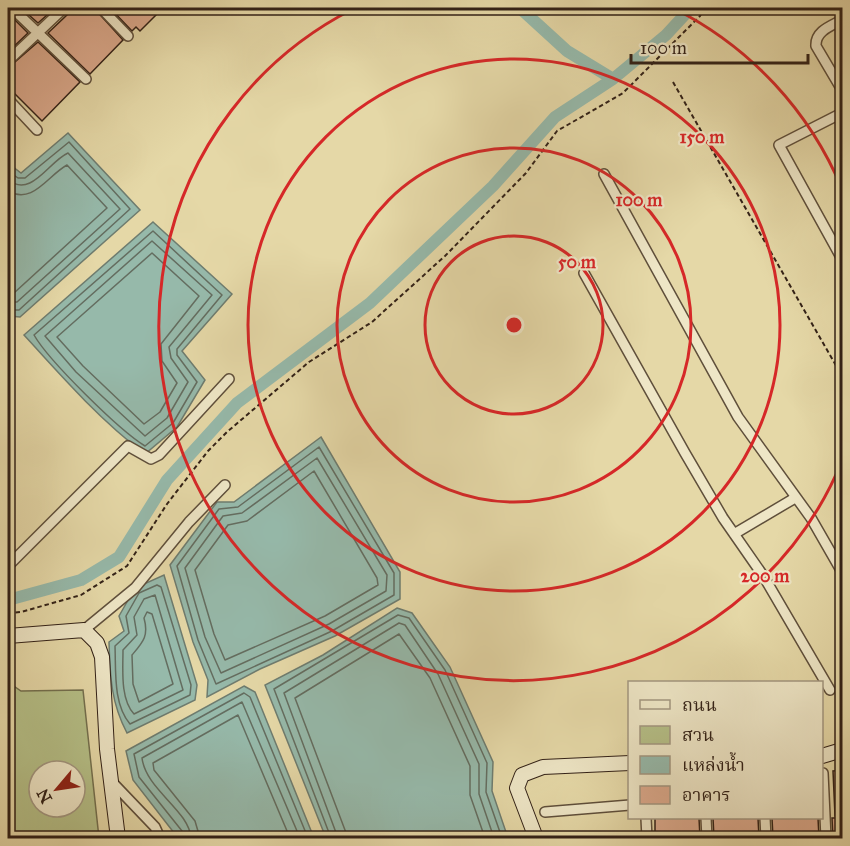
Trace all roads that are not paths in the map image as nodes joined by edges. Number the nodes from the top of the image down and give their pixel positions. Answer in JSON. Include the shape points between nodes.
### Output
{"nodes":[{"id":1,"x":12,"y":8,"type":"edge"},
{"id":2,"x":64,"y":8,"type":"edge"},
{"id":3,"x":101,"y":8,"type":"edge"},
{"id":4,"x":843,"y":20,"type":"edge"},
{"id":5,"x":38,"y":32,"type":"junction"},
{"id":6,"x":128,"y":36,"type":"dead end"},
{"id":7,"x":8,"y":62,"type":"edge"},
{"id":8,"x":86,"y":79,"type":"dead end"},
{"id":9,"x":843,"y":90,"type":"edge"},
{"id":10,"x":8,"y":99,"type":"edge"},
{"id":11,"x":840,"y":114,"type":"dead end"},
{"id":12,"x":37,"y":130,"type":"dead end"},
{"id":13,"x":604,"y":174,"type":"dead end"},
{"id":14,"x":843,"y":259,"type":"edge"},
{"id":15,"x":584,"y":273,"type":"dead end"},
{"id":16,"x":229,"y":379,"type":"dead end"},
{"id":17,"x":225,"y":485,"type":"dead end"},
{"id":18,"x":795,"y":498,"type":"junction"},
{"id":19,"x":734,"y":534,"type":"junction"},
{"id":20,"x":8,"y":566,"type":"edge"},
{"id":21,"x":843,"y":572,"type":"edge"},
{"id":22,"x":84,"y":630,"type":"junction"},
{"id":23,"x":8,"y":636,"type":"edge"},
{"id":24,"x":830,"y":690,"type":"dead end"},
{"id":25,"x":843,"y":750,"type":"edge"},
{"id":26,"x":823,"y":756,"type":"edge"},
{"id":27,"x":628,"y":763,"type":"edge"},
{"id":28,"x":823,"y":773,"type":"edge"},
{"id":29,"x":111,"y":781,"type":"junction"},
{"id":30,"x":628,"y":805,"type":"edge"},
{"id":31,"x":545,"y":812,"type":"dead end"},
{"id":32,"x":646,"y":819,"type":"edge"},
{"id":33,"x":706,"y":819,"type":"edge"},
{"id":34,"x":765,"y":819,"type":"edge"},
{"id":35,"x":118,"y":838,"type":"edge"},
{"id":36,"x":160,"y":838,"type":"edge"},
{"id":37,"x":536,"y":838,"type":"edge"},
{"id":38,"x":647,"y":838,"type":"edge"},
{"id":39,"x":707,"y":838,"type":"edge"},
{"id":40,"x":766,"y":838,"type":"edge"},
{"id":41,"x":826,"y":838,"type":"edge"}],
"edges":[{"from":1,"to":5,"type":"street"},
{"from":2,"to":5,"type":"street"},
{"from":3,"to":6,"type":"street"},
{"from":4,"to":9,"type":"street","via":[[819,33],[816,39],[816,46]]},
{"from":5,"to":7,"type":"street"},
{"from":5,"to":8,"type":"street"},
{"from":10,"to":12,"type":"street"},
{"from":11,"to":14,"type":"street","via":[[779,145]]},
{"from":13,"to":18,"type":"street","via":[[738,417]]},
{"from":15,"to":19,"type":"street"},
{"from":16,"to":20,"type":"street","via":[[159,454],[151,459],[128,446]]},
{"from":17,"to":22,"type":"street","via":[[135,588]]},
{"from":18,"to":19,"type":"street"},
{"from":18,"to":21,"type":"street","via":[[818,527]]},
{"from":19,"to":24,"type":"street","via":[[764,577]]},
{"from":22,"to":23,"type":"street"},
{"from":22,"to":29,"type":"street","via":[[98,643],[102,657]]},
{"from":25,"to":26,"type":"street"},
{"from":27,"to":37,"type":"street","via":[[543,767],[522,775],[517,788]]},
{"from":28,"to":41,"type":"street"},
{"from":29,"to":35,"type":"street"},
{"from":29,"to":36,"type":"street","via":[[155,827]]},
{"from":30,"to":31,"type":"street"},
{"from":32,"to":38,"type":"street"},
{"from":33,"to":39,"type":"street"},
{"from":34,"to":40,"type":"street"}]}
